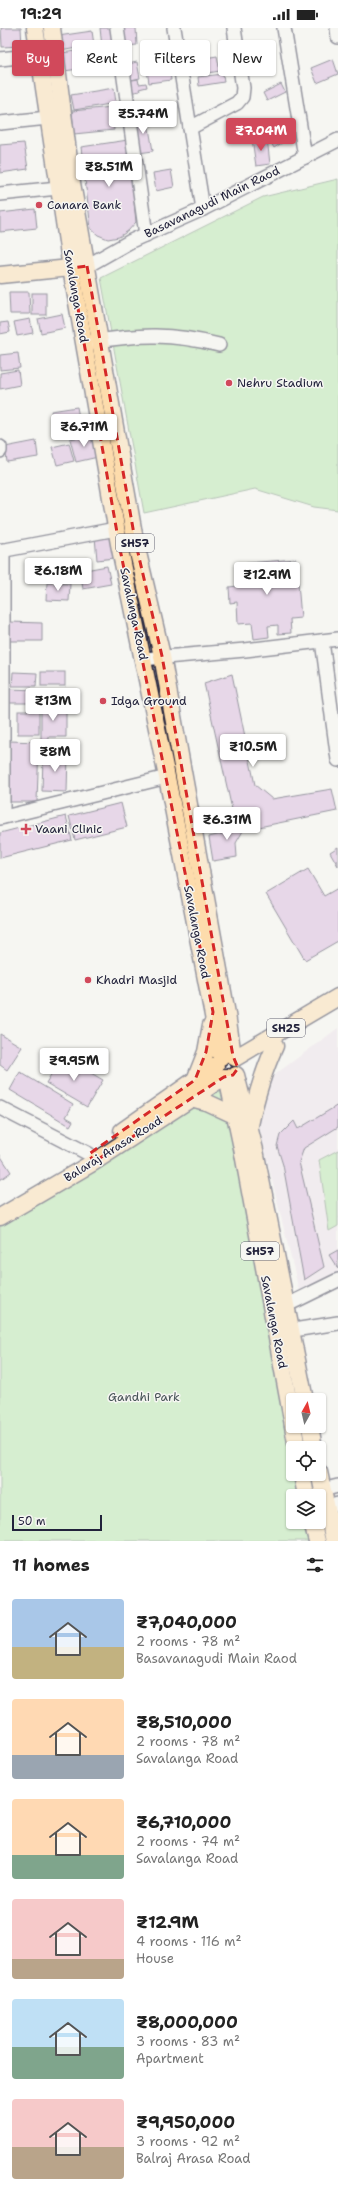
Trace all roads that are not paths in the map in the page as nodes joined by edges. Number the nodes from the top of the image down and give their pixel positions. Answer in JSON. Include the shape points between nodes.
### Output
{"nodes":[{"id":1,"x":35,"y":28,"type":"edge"},
{"id":2,"x":52,"y":28,"type":"edge"},
{"id":3,"x":117,"y":28,"type":"edge"},
{"id":4,"x":174,"y":28,"type":"edge"},
{"id":5,"x":234,"y":28,"type":"edge"},
{"id":6,"x":284,"y":28,"type":"edge"},
{"id":7,"x":337,"y":28,"type":"edge"},
{"id":8,"x":338,"y":37,"type":"edge"},
{"id":9,"x":36,"y":40,"type":"edge"},
{"id":10,"x":12,"y":58,"type":"edge"},
{"id":11,"x":0,"y":59,"type":"edge"},
{"id":12,"x":41,"y":76,"type":"edge"},
{"id":13,"x":48,"y":118,"type":"junction"},
{"id":14,"x":0,"y":123,"type":"edge"},
{"id":15,"x":190,"y":128,"type":"junction"},
{"id":16,"x":338,"y":140,"type":"edge"},
{"id":17,"x":305,"y":157,"type":"junction"},
{"id":18,"x":58,"y":188,"type":"junction"},
{"id":19,"x":0,"y":194,"type":"edge"},
{"id":20,"x":203,"y":209,"type":"junction"},
{"id":21,"x":146,"y":235,"type":"junction"},
{"id":22,"x":87,"y":266,"type":"junction"},
{"id":23,"x":71,"y":268,"type":"junction"},
{"id":24,"x":0,"y":275,"type":"edge"},
{"id":25,"x":100,"y":340,"type":"junction"},
{"id":26,"x":84,"y":343,"type":"junction"},
{"id":27,"x":219,"y":346,"type":"dead end"},
{"id":28,"x":0,"y":447,"type":"edge"},
{"id":29,"x":0,"y":450,"type":"edge"},
{"id":30,"x":116,"y":529,"type":"junction"},
{"id":31,"x":2,"y":550,"type":"edge"},
{"id":32,"x":2,"y":634,"type":"edge"},
{"id":33,"x":338,"y":639,"type":"edge"},
{"id":34,"x":322,"y":641,"type":"junction"},
{"id":35,"x":162,"y":656,"type":"junction"},
{"id":36,"x":143,"y":658,"type":"junction"},
{"id":37,"x":1,"y":733,"type":"edge"},
{"id":38,"x":338,"y":760,"type":"edge"},
{"id":39,"x":167,"y":777,"type":"junction"},
{"id":40,"x":1,"y":817,"type":"edge"},
{"id":41,"x":338,"y":997,"type":"edge"},
{"id":42,"x":338,"y":1010,"type":"edge"},
{"id":43,"x":212,"y":1012,"type":"junction"},
{"id":44,"x":275,"y":1046,"type":"junction"},
{"id":45,"x":228,"y":1067,"type":"junction"},
{"id":46,"x":195,"y":1080,"type":"junction"},
{"id":47,"x":191,"y":1098,"type":"junction"},
{"id":48,"x":0,"y":1108,"type":"edge"},
{"id":49,"x":234,"y":1115,"type":"junction"},
{"id":50,"x":250,"y":1127,"type":"junction"},
{"id":51,"x":92,"y":1158,"type":"junction"},
{"id":52,"x":0,"y":1206,"type":"edge"},
{"id":53,"x":0,"y":1217,"type":"edge"},
{"id":54,"x":338,"y":1280,"type":"edge"},
{"id":55,"x":279,"y":1309,"type":"junction"},
{"id":56,"x":338,"y":1323,"type":"edge"},
{"id":57,"x":292,"y":1330,"type":"junction"},
{"id":58,"x":276,"y":1333,"type":"junction"},
{"id":59,"x":287,"y":1393,"type":"edge"},
{"id":60,"x":304,"y":1393,"type":"edge"},
{"id":61,"x":338,"y":1486,"type":"edge"},
{"id":62,"x":326,"y":1489,"type":"edge"},
{"id":63,"x":326,"y":1496,"type":"edge"},
{"id":64,"x":333,"y":1506,"type":"edge"},
{"id":65,"x":313,"y":1529,"type":"edge"},
{"id":66,"x":316,"y":1541,"type":"edge"},
{"id":67,"x":334,"y":1541,"type":"edge"}],
"edges":[{"from":1,"to":9,"type":"main road","name":"Savalanga Road","number":"SH57"},
{"from":2,"to":22,"type":"main road","name":"Savalanga Road","number":"SH57","via":[[72,183]]},
{"from":3,"to":21,"type":"street"},
{"from":4,"to":15,"type":"street"},
{"from":5,"to":15,"type":"street","via":[[244,88],[242,97],[237,103]]},
{"from":6,"to":17,"type":"street"},
{"from":7,"to":8,"type":"street"},
{"from":10,"to":11,"type":"street"},
{"from":12,"to":13,"type":"main road","name":"Savalanga Road","number":"SH57"},
{"from":13,"to":14,"type":"street"},
{"from":13,"to":18,"type":"main road","name":"Savalanga Road","number":"SH57"},
{"from":15,"to":20,"type":"street"},
{"from":16,"to":17,"type":"street","name":"Basavanagudi Main Raod"},
{"from":17,"to":20,"type":"street","name":"Basavanagudi Main Raod"},
{"from":18,"to":19,"type":"street"},
{"from":18,"to":23,"type":"main road","name":"Savalanga Road","number":"SH57"},
{"from":20,"to":21,"type":"street","name":"Basavanagudi Main Raod"},
{"from":21,"to":22,"type":"street","name":"Basavanagudi Main Raod"},
{"from":22,"to":23,"type":"main road"},
{"from":22,"to":25,"type":"main road","name":"Savalanga Road","number":"SH57"},
{"from":23,"to":24,"type":"main road"},
{"from":23,"to":26,"type":"main road","name":"Savalanga Road","number":"SH57"},
{"from":25,"to":26,"type":"street"},
{"from":25,"to":27,"type":"street","via":[[138,335],[173,335]]},
{"from":25,"to":35,"type":"main road","name":"Savalanga Road","number":"SH57","via":[[135,540]]},
{"from":26,"to":30,"type":"main road","name":"Savalanga Road","number":"SH57"},
{"from":28,"to":29,"type":"street"},
{"from":30,"to":31,"type":"street"},
{"from":30,"to":36,"type":"main road","name":"Savalanga Road","number":"SH57"},
{"from":31,"to":32,"type":"street"},
{"from":32,"to":37,"type":"street"},
{"from":33,"to":34,"type":"street"},
{"from":34,"to":35,"type":"street"},
{"from":34,"to":38,"type":"street"},
{"from":35,"to":36,"type":"street"},
{"from":35,"to":45,"type":"main road","name":"Savalanga Road","number":"SH57","via":[[227,1014]]},
{"from":36,"to":39,"type":"main road","name":"Savalanga Road","number":"SH57"},
{"from":37,"to":40,"type":"street"},
{"from":39,"to":40,"type":"street"},
{"from":39,"to":43,"type":"main road","name":"Savalanga Road","number":"SH57"},
{"from":41,"to":45,"type":"main road","name":"Balaraj Arasa Road","number":"SH25"},
{"from":42,"to":44,"type":"main road","name":"Balaraj Arasa Road","number":"SH25"},
{"from":43,"to":45,"type":"main road","name":"Savalanga Road","number":"SH57"},
{"from":43,"to":46,"type":"main road","via":[[208,1044]]},
{"from":44,"to":45,"type":"main road","name":"Balaraj Arasa Road","number":"SH25"},
{"from":44,"to":50,"type":"main road","via":[[258,1088]]},
{"from":45,"to":46,"type":"main road"},
{"from":45,"to":47,"type":"main road","name":"Balaraj Arasa Road"},
{"from":45,"to":49,"type":"main road","name":"Savalanga Road","number":"SH57"},
{"from":45,"to":50,"type":"main road","name":"Savalanga Road","number":"SH57"},
{"from":46,"to":51,"type":"main road"},
{"from":47,"to":49,"type":"main road"},
{"from":47,"to":51,"type":"main road","name":"Balaraj Arasa Road"},
{"from":48,"to":51,"type":"street"},
{"from":49,"to":55,"type":"main road","name":"Savalanga Road","number":"SH57"},
{"from":50,"to":55,"type":"main road","name":"Savalanga Road","number":"SH57"},
{"from":51,"to":52,"type":"main road"},
{"from":51,"to":53,"type":"main road","name":"Balaraj Arasa Road"},
{"from":54,"to":55,"type":"street"},
{"from":55,"to":57,"type":"main road","name":"Savalanga Road","number":"SH57"},
{"from":55,"to":58,"type":"main road","name":"Savalanga Road","number":"SH57"},
{"from":56,"to":57,"type":"street"},
{"from":57,"to":58,"type":"street"},
{"from":57,"to":60,"type":"main road","name":"Savalanga Road","number":"SH57"},
{"from":58,"to":59,"type":"main road","name":"Savalanga Road","number":"SH57"},
{"from":61,"to":62,"type":"street"},
{"from":63,"to":64,"type":"main road"},
{"from":64,"to":67,"type":"main road"},
{"from":65,"to":66,"type":"main road"}]}
